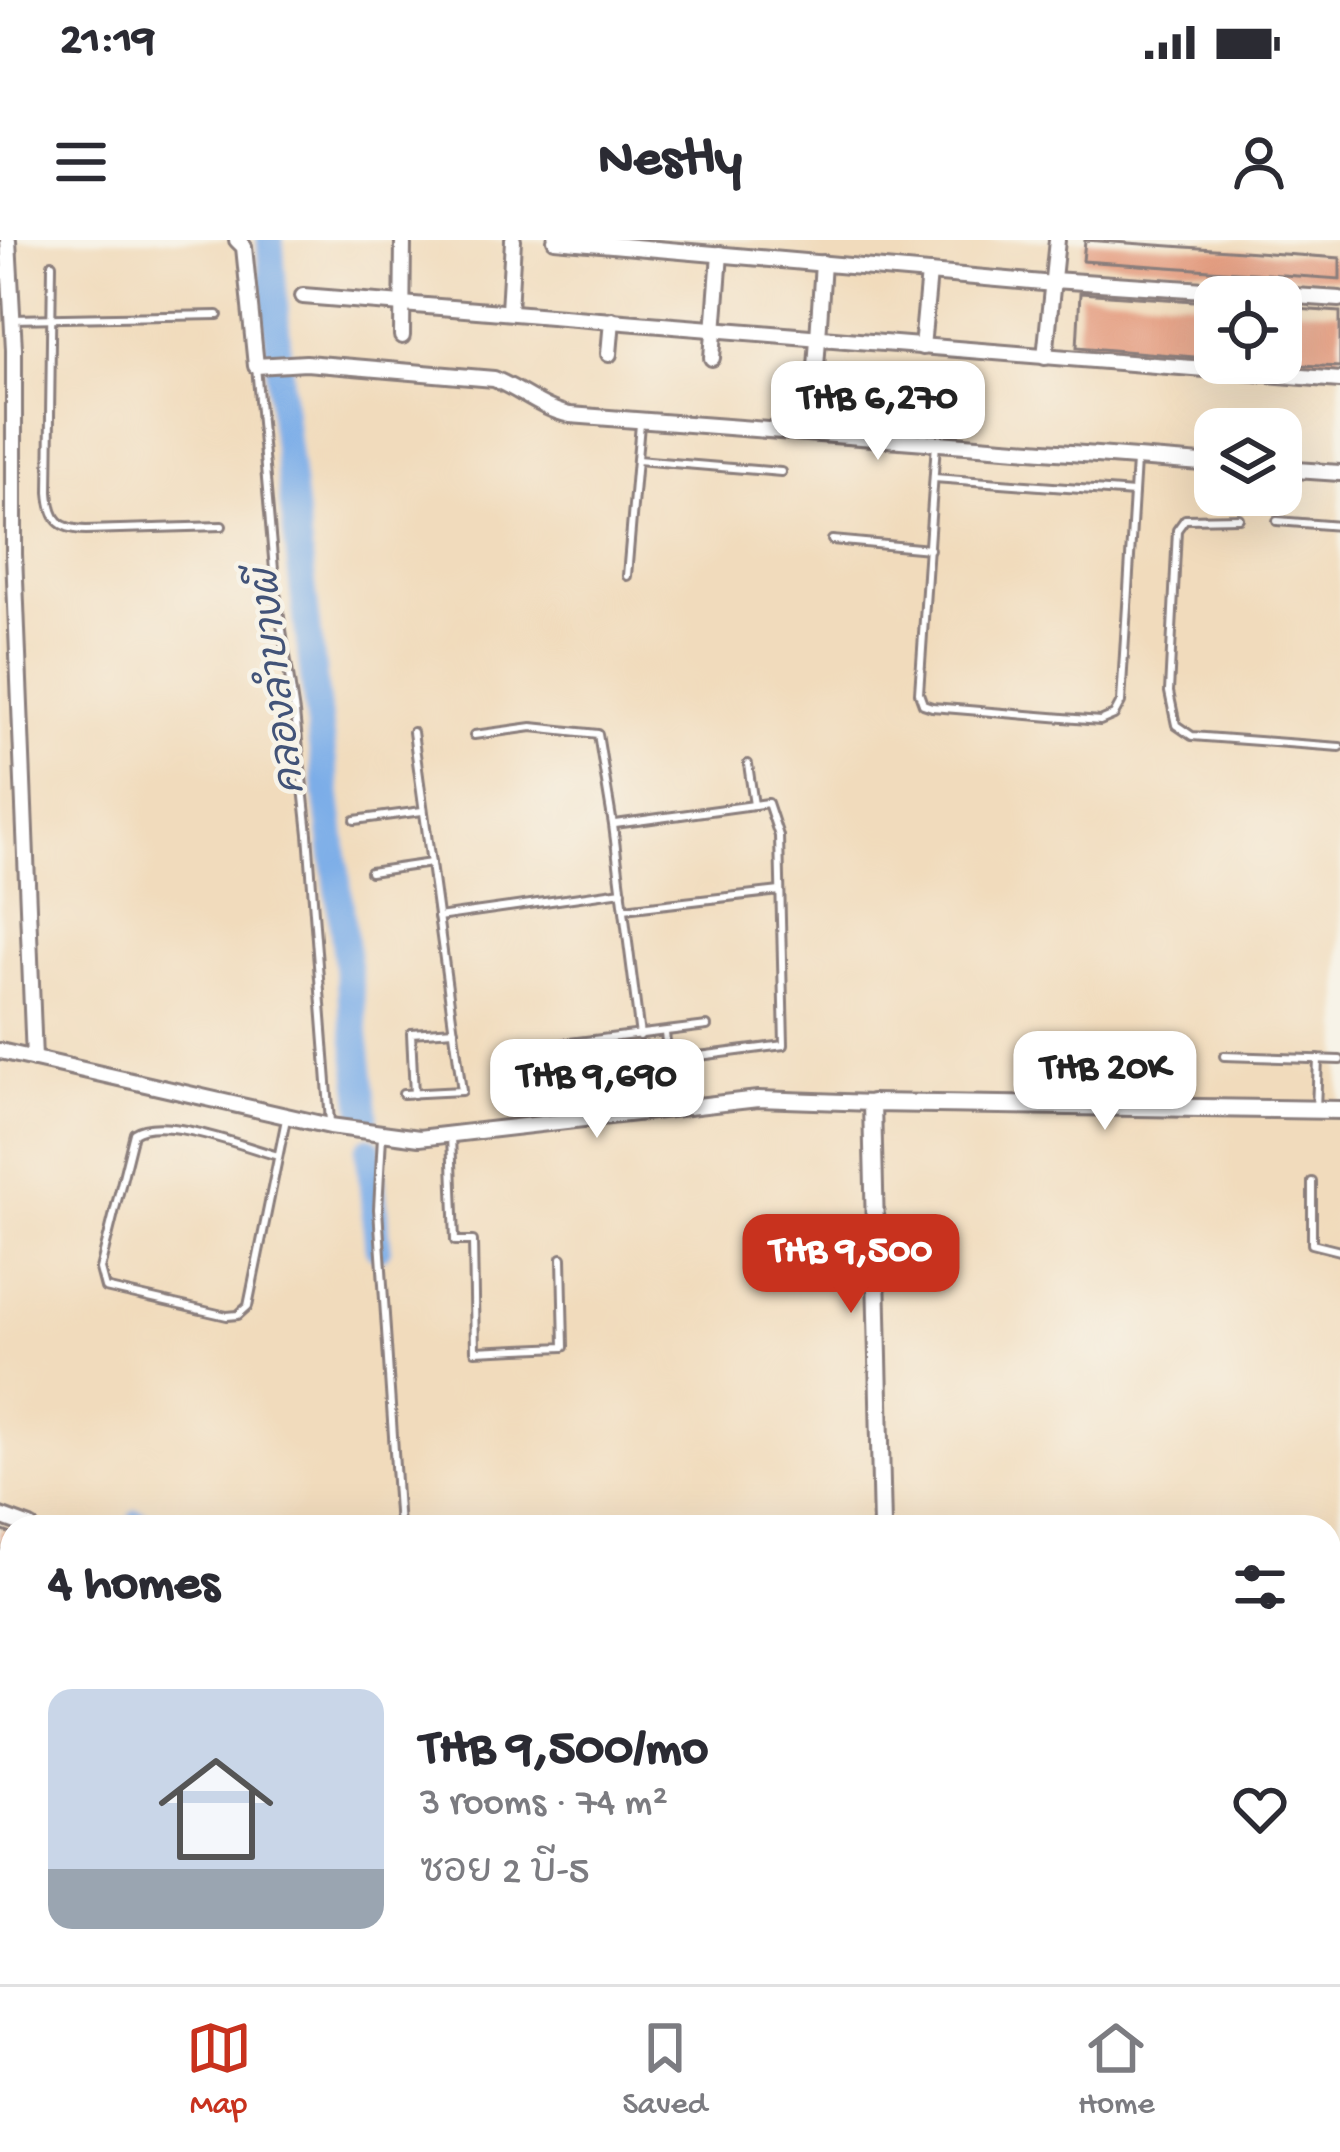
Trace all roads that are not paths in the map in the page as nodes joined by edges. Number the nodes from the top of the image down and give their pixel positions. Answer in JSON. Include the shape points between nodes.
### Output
{"nodes":[{"id":1,"x":8,"y":240,"type":"edge"},
{"id":2,"x":237,"y":240,"type":"edge"},
{"id":3,"x":403,"y":240,"type":"edge"},
{"id":4,"x":512,"y":240,"type":"edge"},
{"id":5,"x":555,"y":240,"type":"edge"},
{"id":6,"x":1057,"y":240,"type":"edge"},
{"id":7,"x":720,"y":254,"type":"junction"},
{"id":8,"x":823,"y":263,"type":"junction"},
{"id":9,"x":52,"y":265,"type":"dead end"},
{"id":10,"x":929,"y":273,"type":"junction"},
{"id":11,"x":1054,"y":282,"type":"junction"},
{"id":12,"x":303,"y":296,"type":"dead end"},
{"id":13,"x":1340,"y":299,"type":"edge"},
{"id":14,"x":403,"y":303,"type":"junction"},
{"id":15,"x":509,"y":311,"type":"junction"},
{"id":16,"x":218,"y":315,"type":"dead end"},
{"id":17,"x":50,"y":317,"type":"junction"},
{"id":18,"x":12,"y":319,"type":"junction"},
{"id":19,"x":612,"y":320,"type":"junction"},
{"id":20,"x":714,"y":328,"type":"junction"},
{"id":21,"x":402,"y":336,"type":"dead end"},
{"id":22,"x":819,"y":337,"type":"junction"},
{"id":23,"x":922,"y":347,"type":"junction"},
{"id":24,"x":7,"y":349,"type":"edge"},
{"id":25,"x":609,"y":354,"type":"dead end"},
{"id":26,"x":1045,"y":357,"type":"junction"},
{"id":27,"x":712,"y":358,"type":"dead end"},
{"id":28,"x":256,"y":366,"type":"junction"},
{"id":29,"x":816,"y":368,"type":"dead end"},
{"id":30,"x":1340,"y":380,"type":"edge"},
{"id":31,"x":640,"y":421,"type":"junction"},
{"id":32,"x":936,"y":443,"type":"junction"},
{"id":33,"x":1136,"y":458,"type":"junction"},
{"id":34,"x":637,"y":460,"type":"junction"},
{"id":35,"x":1194,"y":462,"type":"edge"},
{"id":36,"x":1302,"y":470,"type":"edge"},
{"id":37,"x":781,"y":472,"type":"dead end"},
{"id":38,"x":1340,"y":473,"type":"edge"},
{"id":39,"x":934,"y":478,"type":"junction"},
{"id":40,"x":1134,"y":493,"type":"junction"},
{"id":41,"x":1239,"y":518,"type":"dead end"},
{"id":42,"x":1277,"y":521,"type":"dead end"},
{"id":43,"x":222,"y":526,"type":"dead end"},
{"id":44,"x":1340,"y":526,"type":"edge"},
{"id":45,"x":832,"y":540,"type":"dead end"},
{"id":46,"x":930,"y":549,"type":"junction"},
{"id":47,"x":7,"y":554,"type":"edge"},
{"id":48,"x":627,"y":576,"type":"dead end"},
{"id":49,"x":413,"y":732,"type":"dead end"},
{"id":50,"x":474,"y":735,"type":"dead end"},
{"id":51,"x":1340,"y":747,"type":"edge"},
{"id":52,"x":748,"y":764,"type":"dead end"},
{"id":53,"x":754,"y":805,"type":"junction"},
{"id":54,"x":424,"y":811,"type":"junction"},
{"id":55,"x":355,"y":820,"type":"dead end"},
{"id":56,"x":614,"y":824,"type":"junction"},
{"id":57,"x":431,"y":863,"type":"junction"},
{"id":58,"x":370,"y":872,"type":"dead end"},
{"id":59,"x":622,"y":891,"type":"junction"},
{"id":60,"x":780,"y":891,"type":"junction"},
{"id":61,"x":624,"y":909,"type":"junction"},
{"id":62,"x":439,"y":916,"type":"junction"},
{"id":63,"x":707,"y":1026,"type":"dead end"},
{"id":64,"x":454,"y":1030,"type":"junction"},
{"id":65,"x":665,"y":1033,"type":"junction"},
{"id":66,"x":640,"y":1036,"type":"junction"},
{"id":67,"x":545,"y":1046,"type":"dead end"},
{"id":68,"x":0,"y":1051,"type":"edge"},
{"id":69,"x":1223,"y":1056,"type":"dead end"},
{"id":70,"x":34,"y":1059,"type":"junction"},
{"id":71,"x":1318,"y":1059,"type":"junction"},
{"id":72,"x":668,"y":1060,"type":"junction"},
{"id":73,"x":1340,"y":1060,"type":"edge"},
{"id":74,"x":403,"y":1094,"type":"dead end"},
{"id":75,"x":414,"y":1094,"type":"junction"},
{"id":76,"x":872,"y":1103,"type":"junction"},
{"id":77,"x":673,"y":1107,"type":"junction"},
{"id":78,"x":1316,"y":1109,"type":"junction"},
{"id":79,"x":1340,"y":1110,"type":"edge"},
{"id":80,"x":286,"y":1116,"type":"junction"},
{"id":81,"x":330,"y":1126,"type":"junction"},
{"id":82,"x":451,"y":1135,"type":"junction"},
{"id":83,"x":382,"y":1136,"type":"junction"},
{"id":84,"x":278,"y":1156,"type":"junction"},
{"id":85,"x":1312,"y":1183,"type":"dead end"},
{"id":86,"x":1340,"y":1251,"type":"edge"},
{"id":87,"x":562,"y":1258,"type":"dead end"},
{"id":88,"x":398,"y":1515,"type":"edge"},
{"id":89,"x":882,"y":1515,"type":"edge"}],
"edges":[{"from":1,"to":18,"type":"street"},
{"from":2,"to":28,"type":"street"},
{"from":3,"to":14,"type":"street"},
{"from":4,"to":15,"type":"street"},
{"from":5,"to":7,"type":"street"},
{"from":6,"to":11,"type":"street"},
{"from":7,"to":8,"type":"street"},
{"from":7,"to":20,"type":"street"},
{"from":8,"to":10,"type":"street"},
{"from":8,"to":22,"type":"street"},
{"from":9,"to":17,"type":"lane"},
{"from":10,"to":11,"type":"street"},
{"from":10,"to":23,"type":"street"},
{"from":11,"to":13,"type":"street"},
{"from":11,"to":26,"type":"street"},
{"from":12,"to":14,"type":"street"},
{"from":14,"to":15,"type":"street"},
{"from":14,"to":21,"type":"street"},
{"from":15,"to":19,"type":"street"},
{"from":16,"to":17,"type":"lane"},
{"from":17,"to":18,"type":"lane"},
{"from":17,"to":43,"type":"lane","via":[[55,520],[86,530]]},
{"from":18,"to":24,"type":"street"},
{"from":19,"to":20,"type":"street"},
{"from":19,"to":25,"type":"street"},
{"from":20,"to":22,"type":"street"},
{"from":20,"to":27,"type":"street"},
{"from":22,"to":23,"type":"street"},
{"from":22,"to":29,"type":"street"},
{"from":23,"to":26,"type":"street"},
{"from":24,"to":47,"type":"street"},
{"from":26,"to":30,"type":"street"},
{"from":28,"to":31,"type":"street","via":[[494,379],[549,410]]},
{"from":28,"to":81,"type":"lane","via":[[308,834]]},
{"from":31,"to":32,"type":"street"},
{"from":31,"to":34,"type":"lane"},
{"from":32,"to":33,"type":"street"},
{"from":32,"to":39,"type":"lane"},
{"from":33,"to":35,"type":"street"},
{"from":33,"to":40,"type":"lane"},
{"from":34,"to":37,"type":"lane"},
{"from":34,"to":48,"type":"lane"},
{"from":36,"to":38,"type":"street"},
{"from":39,"to":40,"type":"lane"},
{"from":39,"to":46,"type":"lane"},
{"from":40,"to":46,"type":"lane","via":[[1121,702],[1100,721],[922,704]]},
{"from":41,"to":51,"type":"lane","via":[[1199,516],[1177,530],[1169,692],[1176,725],[1192,736]]},
{"from":42,"to":44,"type":"lane"},
{"from":45,"to":46,"type":"lane"},
{"from":47,"to":70,"type":"street"},
{"from":49,"to":54,"type":"lane"},
{"from":50,"to":56,"type":"lane","via":[[532,728],[598,734]]},
{"from":52,"to":53,"type":"lane"},
{"from":53,"to":56,"type":"lane"},
{"from":53,"to":60,"type":"lane","via":[[768,802],[779,836]]},
{"from":54,"to":55,"type":"lane"},
{"from":54,"to":57,"type":"lane"},
{"from":56,"to":59,"type":"lane"},
{"from":57,"to":58,"type":"lane"},
{"from":57,"to":62,"type":"lane"},
{"from":59,"to":61,"type":"lane"},
{"from":59,"to":62,"type":"lane"},
{"from":60,"to":61,"type":"lane"},
{"from":60,"to":72,"type":"lane","via":[[784,1045]]},
{"from":61,"to":66,"type":"lane"},
{"from":62,"to":64,"type":"lane"},
{"from":63,"to":65,"type":"lane"},
{"from":64,"to":75,"type":"lane","via":[[410,1034]]},
{"from":64,"to":75,"type":"lane","via":[[462,1091]]},
{"from":65,"to":66,"type":"lane"},
{"from":65,"to":72,"type":"lane"},
{"from":66,"to":67,"type":"lane"},
{"from":68,"to":70,"type":"street"},
{"from":69,"to":71,"type":"lane"},
{"from":70,"to":80,"type":"street"},
{"from":71,"to":73,"type":"lane"},
{"from":71,"to":78,"type":"lane"},
{"from":72,"to":77,"type":"lane"},
{"from":74,"to":75,"type":"lane"},
{"from":76,"to":77,"type":"street","via":[[758,1099]]},
{"from":76,"to":78,"type":"street"},
{"from":76,"to":89,"type":"street"},
{"from":77,"to":82,"type":"street"},
{"from":78,"to":79,"type":"street"},
{"from":80,"to":81,"type":"street"},
{"from":80,"to":84,"type":"lane"},
{"from":81,"to":83,"type":"street"},
{"from":82,"to":83,"type":"street"},
{"from":82,"to":87,"type":"lane","via":[[455,1240],[472,1241],[475,1351],[564,1347]]},
{"from":83,"to":88,"type":"lane","via":[[378,1208]]},
{"from":84,"to":84,"type":"lane","via":[[165,1126],[134,1133],[100,1269],[105,1288],[238,1315],[248,1306]]},
{"from":85,"to":86,"type":"lane","via":[[1312,1244]]}]}
